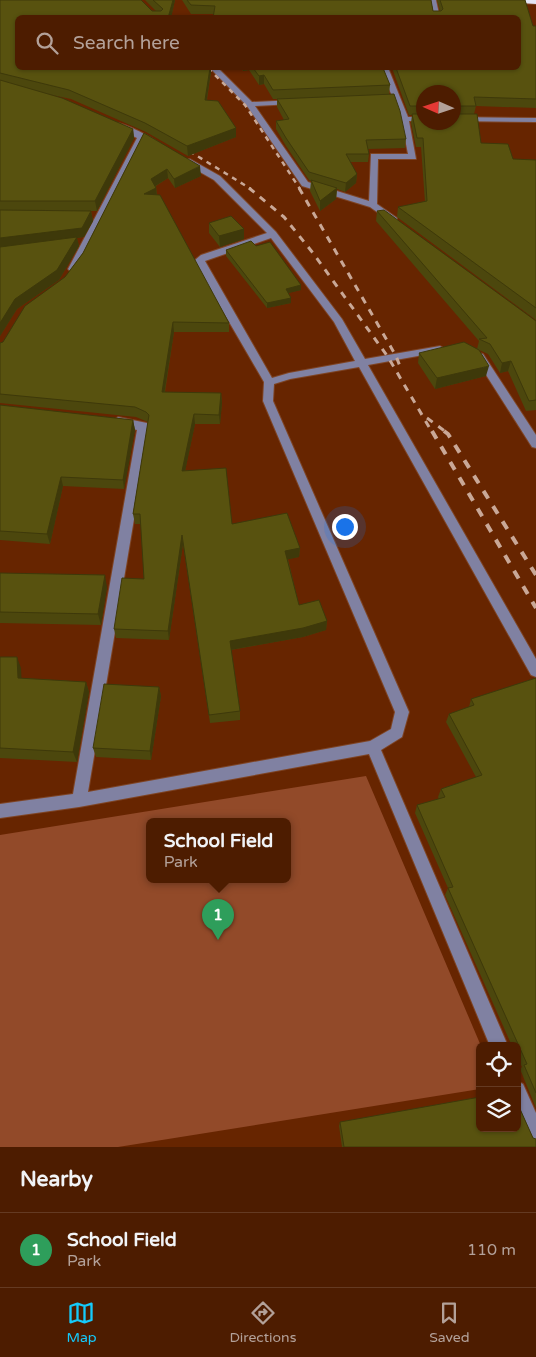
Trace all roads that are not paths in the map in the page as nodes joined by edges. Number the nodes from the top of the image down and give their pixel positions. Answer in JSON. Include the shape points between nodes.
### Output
{"nodes":[{"id":1,"x":433,"y":0,"type":"edge"},
{"id":2,"x":504,"y":0,"type":"edge"},
{"id":3,"x":536,"y":2,"type":"edge"},
{"id":4,"x":436,"y":15,"type":"edge"},
{"id":5,"x":216,"y":70,"type":"edge"},
{"id":6,"x":385,"y":70,"type":"edge"},
{"id":7,"x":397,"y":98,"type":"junction"},
{"id":8,"x":368,"y":99,"type":"edge"},
{"id":9,"x":299,"y":102,"type":"edge"},
{"id":10,"x":250,"y":104,"type":"junction"},
{"id":11,"x":405,"y":119,"type":"junction"},
{"id":12,"x":416,"y":119,"type":"edge"},
{"id":13,"x":461,"y":119,"type":"edge"},
{"id":14,"x":536,"y":120,"type":"edge"},
{"id":15,"x":108,"y":121,"type":"edge"},
{"id":16,"x":142,"y":136,"type":"junction"},
{"id":17,"x":373,"y":205,"type":"junction"},
{"id":18,"x":404,"y":228,"type":"edge"},
{"id":19,"x":273,"y":234,"type":"junction"},
{"id":20,"x":68,"y":276,"type":"edge"},
{"id":21,"x":450,"y":348,"type":"edge"},
{"id":22,"x":470,"y":350,"type":"edge"},
{"id":23,"x":362,"y":362,"type":"junction"},
{"id":24,"x":269,"y":382,"type":"junction"},
{"id":25,"x":107,"y":420,"type":"edge"},
{"id":26,"x":536,"y":444,"type":"edge"},
{"id":27,"x":536,"y":671,"type":"edge"},
{"id":28,"x":372,"y":747,"type":"junction"},
{"id":29,"x":78,"y":800,"type":"junction"},
{"id":30,"x":0,"y":811,"type":"edge"},
{"id":31,"x":497,"y":1042,"type":"edge"},
{"id":32,"x":521,"y":1099,"type":"edge"},
{"id":33,"x":536,"y":1134,"type":"edge"}],
"edges":[{"from":1,"to":4,"type":"street"},
{"from":2,"to":3,"type":"highway"},
{"from":5,"to":10,"type":"street"},
{"from":6,"to":7,"type":"street"},
{"from":7,"to":8,"type":"street"},
{"from":7,"to":11,"type":"street"},
{"from":9,"to":10,"type":"street"},
{"from":10,"to":17,"type":"street","via":[[304,184]]},
{"from":11,"to":12,"type":"street"},
{"from":11,"to":17,"type":"street","via":[[413,157],[374,156]]},
{"from":13,"to":14,"type":"street"},
{"from":15,"to":16,"type":"street"},
{"from":16,"to":19,"type":"street","via":[[217,178]]},
{"from":16,"to":20,"type":"street"},
{"from":17,"to":18,"type":"street"},
{"from":19,"to":23,"type":"street","via":[[338,321]]},
{"from":19,"to":24,"type":"street","via":[[200,260]]},
{"from":21,"to":23,"type":"street"},
{"from":22,"to":26,"type":"street","via":[[482,357]]},
{"from":23,"to":24,"type":"street"},
{"from":23,"to":27,"type":"street"},
{"from":24,"to":28,"type":"street","via":[[268,401],[402,712],[397,733]]},
{"from":25,"to":29,"type":"street","via":[[136,424],[143,430]]},
{"from":28,"to":29,"type":"street"},
{"from":28,"to":31,"type":"street"},
{"from":29,"to":30,"type":"street"},
{"from":32,"to":33,"type":"street"}]}
